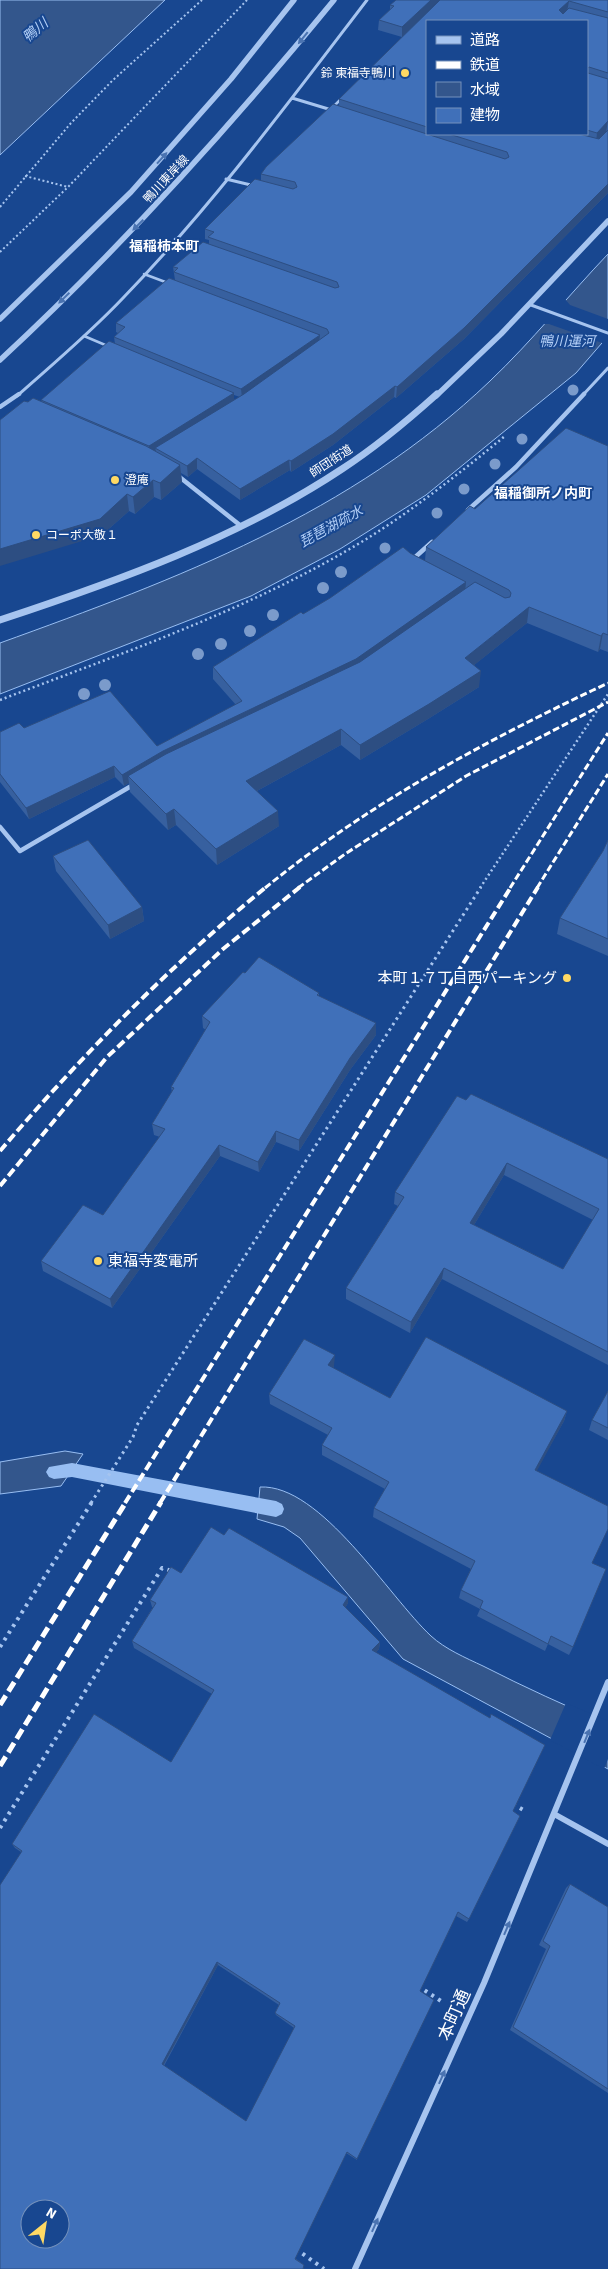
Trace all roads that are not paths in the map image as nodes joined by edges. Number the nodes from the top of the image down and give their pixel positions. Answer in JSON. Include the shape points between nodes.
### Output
{"nodes":[{"id":1,"x":294,"y":0,"type":"edge"},
{"id":2,"x":334,"y":0,"type":"edge"},
{"id":3,"x":367,"y":0,"type":"edge"},
{"id":4,"x":344,"y":96,"type":"edge"},
{"id":5,"x":292,"y":98,"type":"junction"},
{"id":6,"x":330,"y":109,"type":"junction"},
{"id":7,"x":339,"y":112,"type":"edge"},
{"id":8,"x":226,"y":179,"type":"junction"},
{"id":9,"x":265,"y":189,"type":"edge"},
{"id":10,"x":608,"y":221,"type":"edge"},
{"id":11,"x":175,"y":239,"type":"junction"},
{"id":12,"x":202,"y":248,"type":"edge"},
{"id":13,"x":144,"y":274,"type":"junction"},
{"id":14,"x":171,"y":285,"type":"edge"},
{"id":15,"x":531,"y":305,"type":"junction"},
{"id":16,"x":0,"y":320,"type":"edge"},
{"id":17,"x":608,"y":334,"type":"edge"},
{"id":18,"x":84,"y":336,"type":"junction"},
{"id":19,"x":111,"y":347,"type":"edge"},
{"id":20,"x":0,"y":360,"type":"edge"},
{"id":21,"x":608,"y":368,"type":"edge"},
{"id":22,"x":12,"y":400,"type":"junction"},
{"id":23,"x":22,"y":404,"type":"edge"},
{"id":24,"x":0,"y":407,"type":"edge"},
{"id":25,"x":170,"y":471,"type":"edge"},
{"id":26,"x":467,"y":511,"type":"edge"},
{"id":27,"x":241,"y":526,"type":"junction"},
{"id":28,"x":439,"y":536,"type":"edge"},
{"id":29,"x":420,"y":566,"type":"edge"},
{"id":30,"x":0,"y":620,"type":"edge"},
{"id":31,"x":140,"y":781,"type":"edge"},
{"id":32,"x":0,"y":827,"type":"edge"},
{"id":33,"x":608,"y":1682,"type":"edge"},
{"id":34,"x":554,"y":1814,"type":"junction"},
{"id":35,"x":608,"y":1844,"type":"edge"},
{"id":36,"x":355,"y":2269,"type":"edge"}],
"edges":[{"from":16,"to":1,"type":"street","name":"鴨川東岸線","one_way":true,"via":[[131,192],[182,136]]},
{"from":2,"to":20,"type":"street","name":"鴨川東岸線","one_way":true,"via":[[162,202]]},
{"from":3,"to":5,"type":"street"},
{"from":4,"to":6,"type":"lane"},
{"from":5,"to":6,"type":"street"},
{"from":5,"to":8,"type":"street"},
{"from":6,"to":7,"type":"street"},
{"from":8,"to":9,"type":"street"},
{"from":8,"to":11,"type":"street"},
{"from":10,"to":15,"type":"street","name":"師団街道"},
{"from":11,"to":12,"type":"lane"},
{"from":11,"to":13,"type":"street"},
{"from":13,"to":14,"type":"lane"},
{"from":13,"to":18,"type":"street"},
{"from":15,"to":17,"type":"street"},
{"from":15,"to":27,"type":"street","name":"師団街道","via":[[444,388],[383,440],[313,486]]},
{"from":18,"to":19,"type":"lane"},
{"from":18,"to":22,"type":"street"},
{"from":21,"to":26,"type":"street","via":[[516,467]]},
{"from":22,"to":23,"type":"street"},
{"from":22,"to":24,"type":"street"},
{"from":25,"to":27,"type":"street"},
{"from":27,"to":30,"type":"street","name":"師団街道","via":[[148,568]]},
{"from":28,"to":29,"type":"street","via":[[411,561]]},
{"from":31,"to":32,"type":"street","via":[[20,851]]},
{"from":34,"to":33,"type":"street","name":"本町通","one_way":true},
{"from":34,"to":35,"type":"street"},
{"from":36,"to":34,"type":"street","name":"本町通","one_way":true,"via":[[468,2019]]}]}
